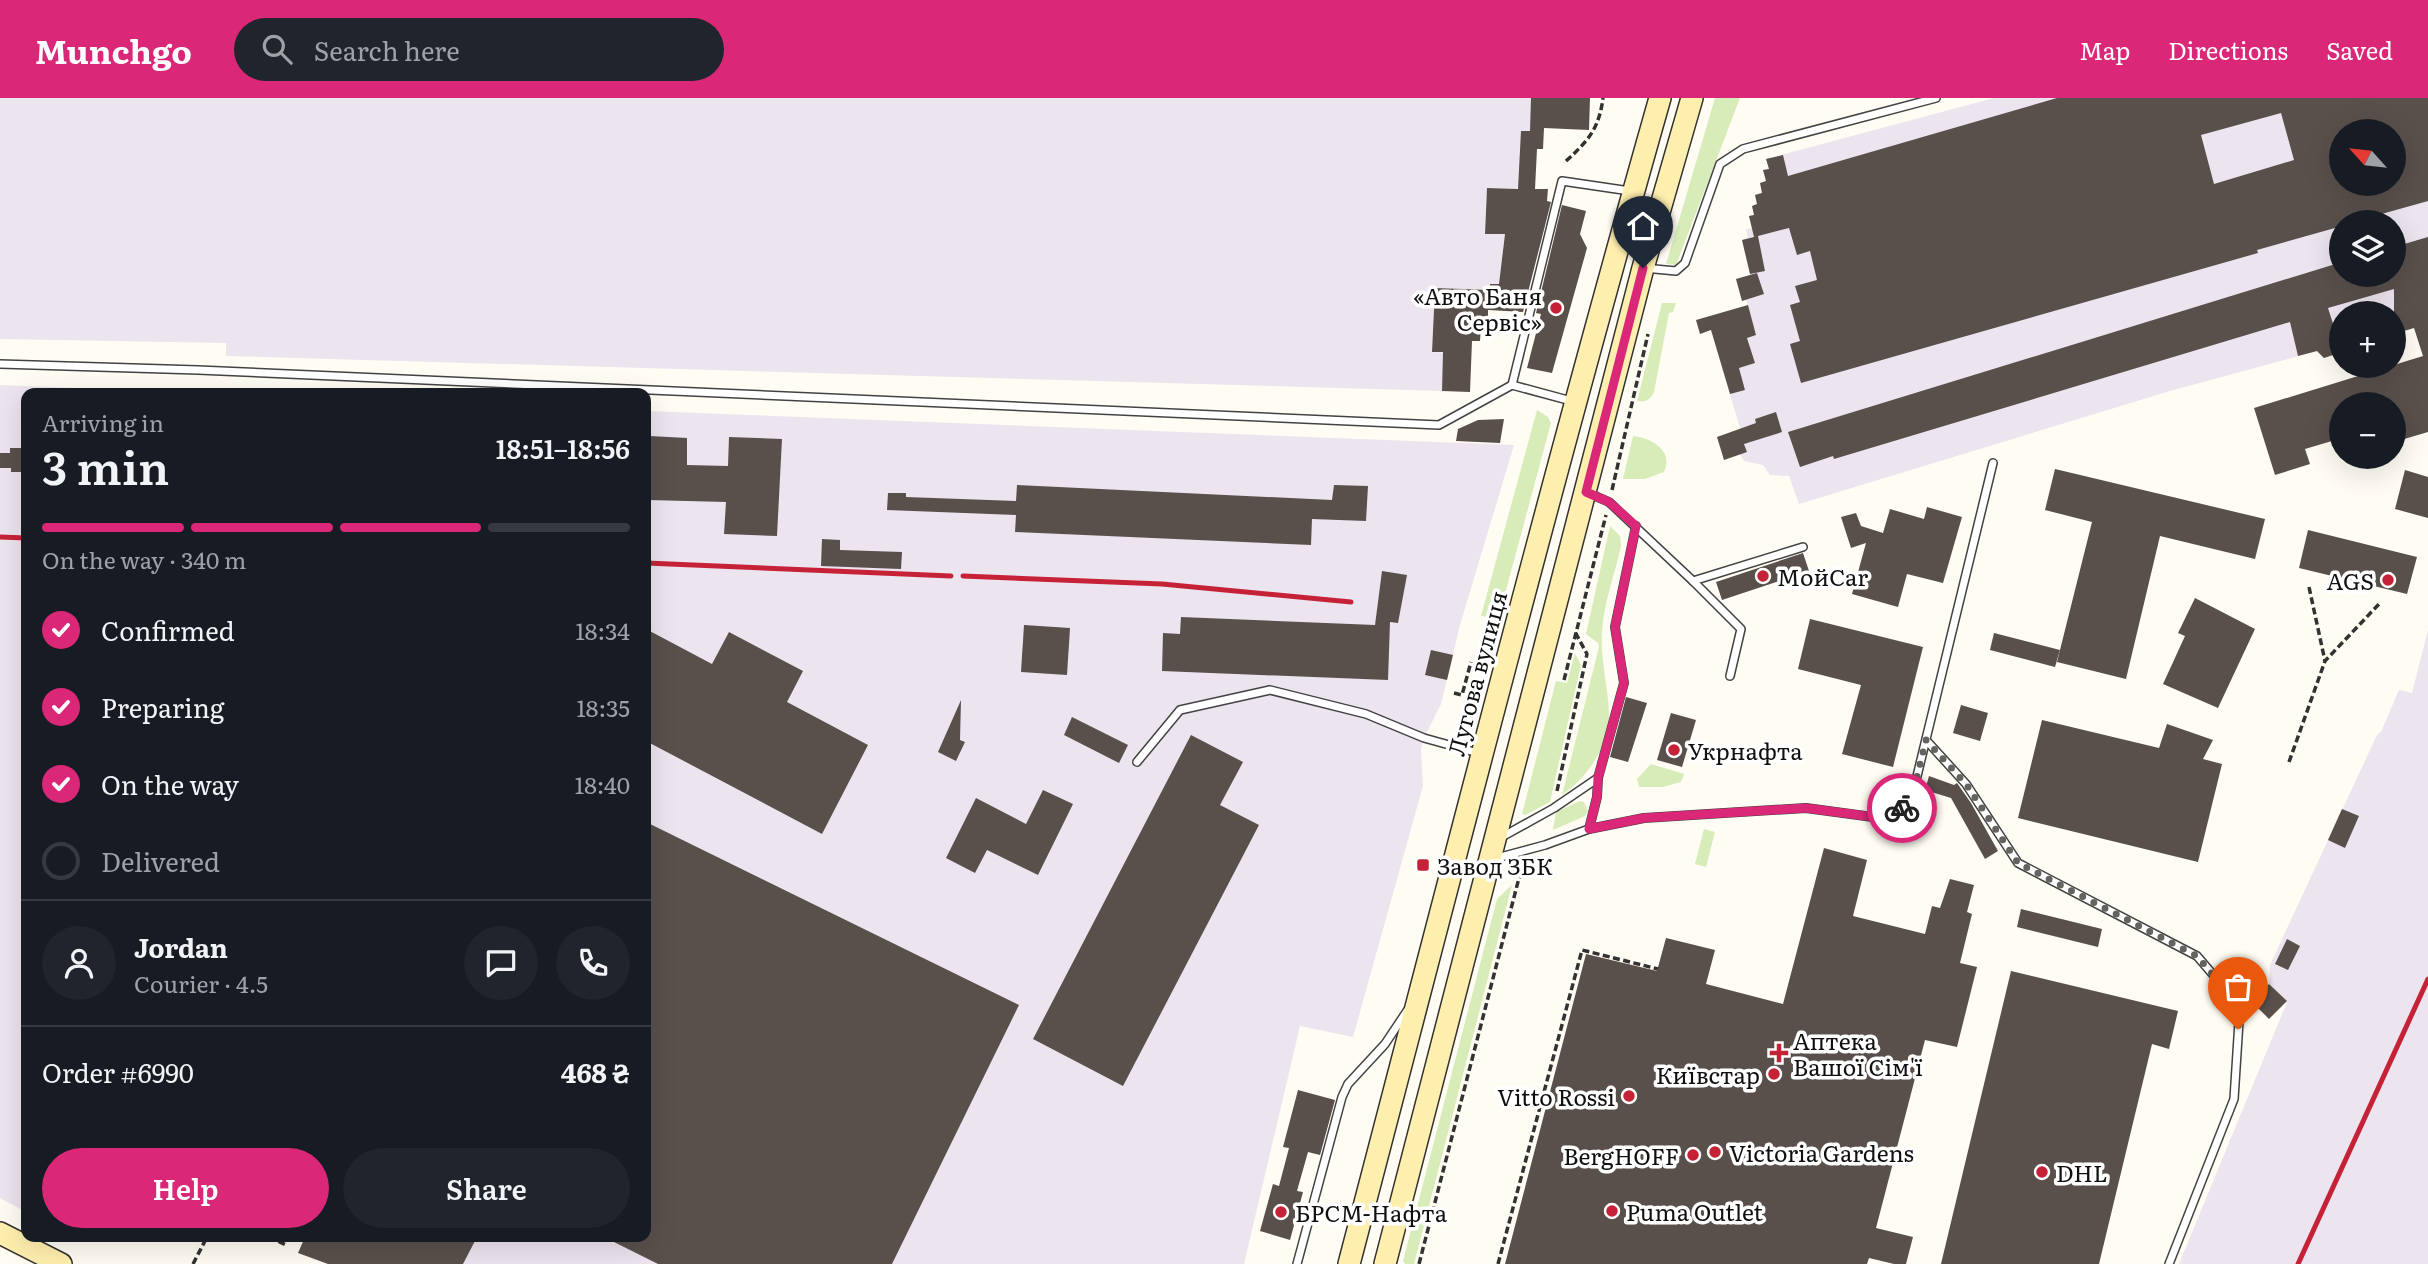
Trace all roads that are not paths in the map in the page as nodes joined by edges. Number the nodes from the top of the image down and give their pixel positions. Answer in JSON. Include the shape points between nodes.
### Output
{"nodes":[{"id":1,"x":1660,"y":98,"type":"edge"},
{"id":2,"x":1692,"y":98,"type":"edge"},
{"id":3,"x":1936,"y":98,"type":"edge"},
{"id":4,"x":1634,"y":191,"type":"junction"},
{"id":5,"x":1643,"y":268,"type":"junction"},
{"id":6,"x":0,"y":364,"type":"edge"},
{"id":7,"x":1512,"y":386,"type":"junction"},
{"id":8,"x":598,"y":388,"type":"edge"},
{"id":9,"x":651,"y":390,"type":"edge"},
{"id":10,"x":1576,"y":402,"type":"junction"},
{"id":11,"x":1993,"y":463,"type":"dead end"},
{"id":12,"x":1586,"y":492,"type":"junction"},
{"id":13,"x":1636,"y":526,"type":"junction"},
{"id":14,"x":1803,"y":547,"type":"dead end"},
{"id":15,"x":1693,"y":581,"type":"junction"},
{"id":16,"x":1730,"y":677,"type":"dead end"},
{"id":17,"x":1926,"y":740,"type":"junction"},
{"id":18,"x":1482,"y":754,"type":"junction"},
{"id":19,"x":1137,"y":762,"type":"dead end"},
{"id":20,"x":1598,"y":778,"type":"junction"},
{"id":21,"x":1589,"y":829,"type":"junction"},
{"id":22,"x":1492,"y":851,"type":"junction"},
{"id":23,"x":1421,"y":990,"type":"junction"},
{"id":24,"x":0,"y":1233,"type":"edge"},
{"id":25,"x":61,"y":1264,"type":"edge"},
{"id":26,"x":1297,"y":1264,"type":"edge"},
{"id":27,"x":1349,"y":1264,"type":"edge"},
{"id":28,"x":1385,"y":1264,"type":"edge"},
{"id":29,"x":2169,"y":1264,"type":"edge"}],
"edges":[{"from":1,"to":4,"type":"main road","name":"Лугова вулиця"},
{"from":2,"to":5,"type":"main road"},
{"from":3,"to":5,"type":"lane","via":[[1743,149],[1720,164],[1685,264],[1676,271]]},
{"from":4,"to":7,"type":"lane","via":[[1562,181]]},
{"from":4,"to":10,"type":"main road","name":"Лугова вулиця"},
{"from":5,"to":12,"type":"main road"},
{"from":6,"to":8,"type":"lane"},
{"from":7,"to":9,"type":"lane","via":[[1439,425]]},
{"from":7,"to":10,"type":"lane"},
{"from":10,"to":18,"type":"main road","name":"Лугова вулиця"},
{"from":11,"to":17,"type":"lane"},
{"from":12,"to":13,"type":"lane","via":[[1609,502]]},
{"from":12,"to":22,"type":"main road"},
{"from":13,"to":15,"type":"lane"},
{"from":13,"to":20,"type":"lane","via":[[1615,627],[1624,683]]},
{"from":14,"to":15,"type":"lane"},
{"from":15,"to":16,"type":"lane","via":[[1741,629]]},
{"from":17,"to":21,"type":"lane","via":[[1910,805],[1881,818],[1806,808],[1644,818]]},
{"from":17,"to":29,"type":"lane","via":[[1966,784],[2018,863],[2197,956],[2240,1006],[2234,1100]]},
{"from":18,"to":19,"type":"lane","via":[[1424,738],[1366,714],[1270,690],[1180,710]]},
{"from":18,"to":23,"type":"main road","name":"Лугова вулиця"},
{"from":20,"to":21,"type":"lane"},
{"from":20,"to":22,"type":"lane"},
{"from":21,"to":22,"type":"lane","via":[[1545,845]]},
{"from":22,"to":28,"type":"main road"},
{"from":23,"to":26,"type":"lane","via":[[1342,1097]]},
{"from":23,"to":27,"type":"main road","name":"Лугова вулиця"},
{"from":24,"to":25,"type":"main road"}]}
